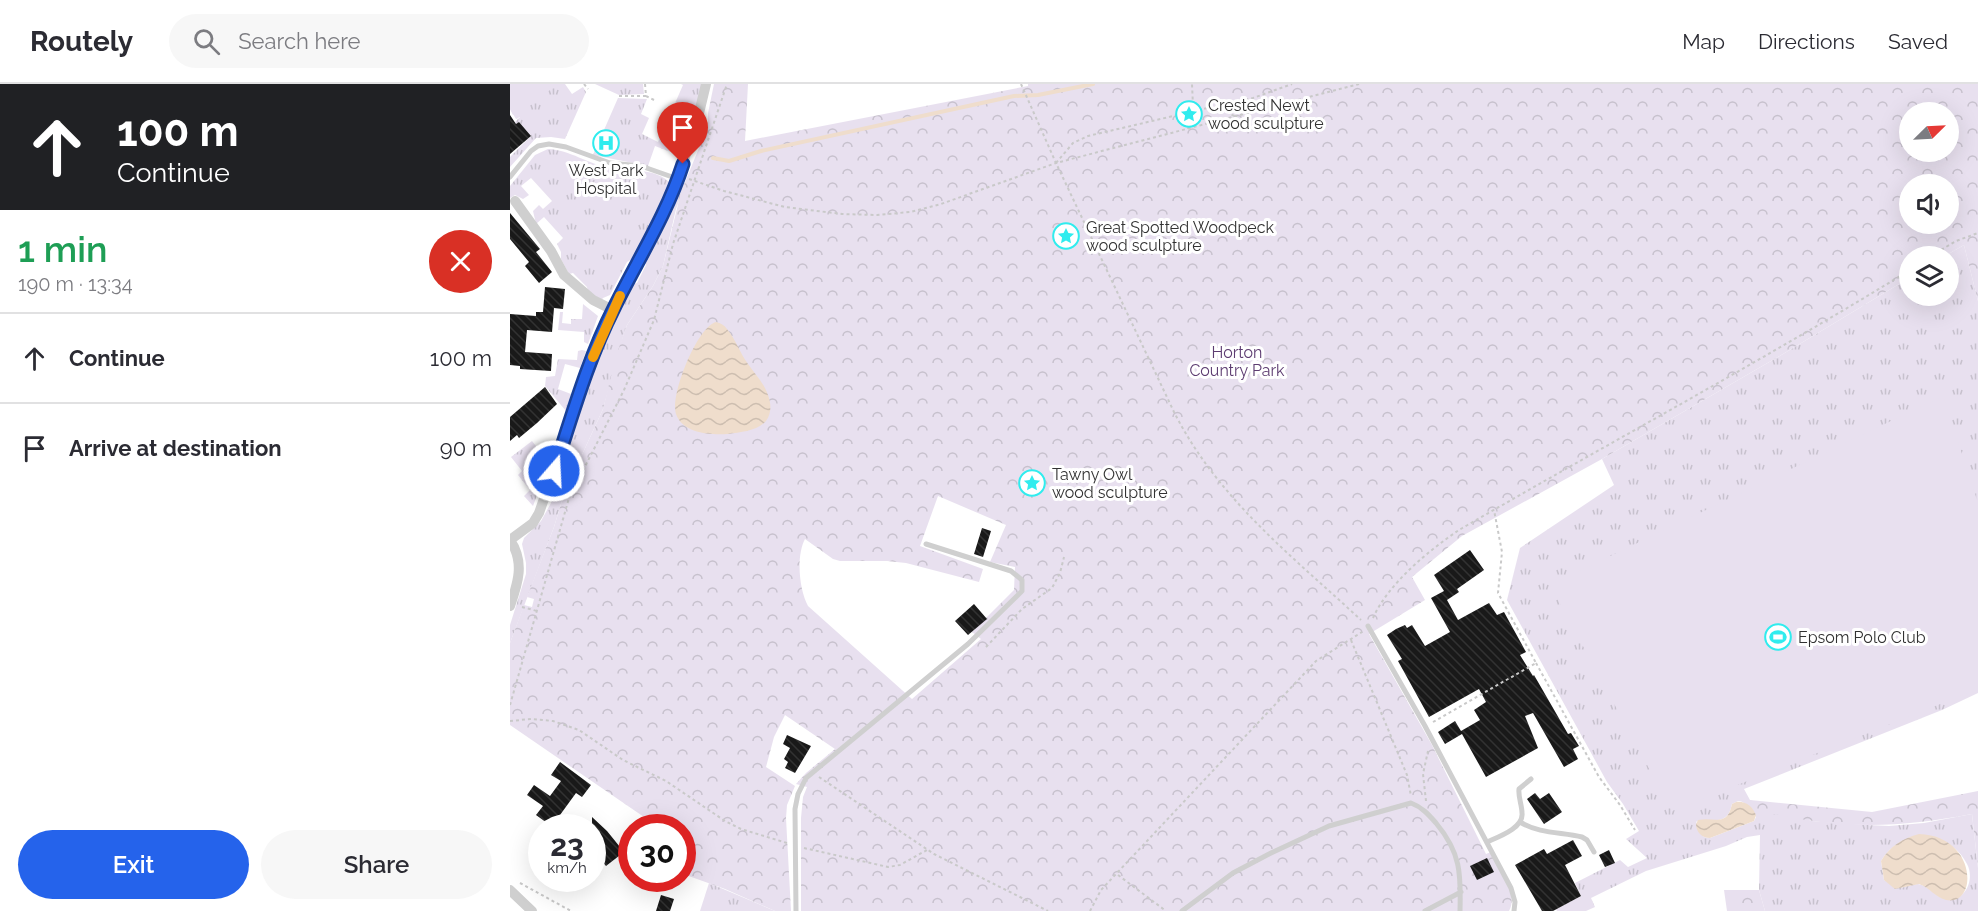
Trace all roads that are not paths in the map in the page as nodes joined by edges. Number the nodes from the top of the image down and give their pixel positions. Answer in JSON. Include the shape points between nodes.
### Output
{"nodes":[{"id":1,"x":706,"y":84,"type":"edge"},
{"id":2,"x":510,"y":177,"type":"edge"},
{"id":3,"x":678,"y":179,"type":"junction"},
{"id":4,"x":515,"y":201,"type":"dead end"},
{"id":5,"x":613,"y":310,"type":"junction"},
{"id":6,"x":510,"y":540,"type":"edge"},
{"id":7,"x":926,"y":544,"type":"dead end"},
{"id":8,"x":511,"y":605,"type":"edge"},
{"id":9,"x":1368,"y":626,"type":"road end"},
{"id":10,"x":1531,"y":779,"type":"dead end"},
{"id":11,"x":1520,"y":822,"type":"junction"},
{"id":12,"x":1487,"y":842,"type":"junction"},
{"id":13,"x":1594,"y":852,"type":"dead end"},
{"id":14,"x":514,"y":886,"type":"edge"},
{"id":15,"x":1461,"y":892,"type":"junction"},
{"id":16,"x":532,"y":911,"type":"edge"},
{"id":17,"x":796,"y":911,"type":"edge"},
{"id":18,"x":1182,"y":911,"type":"edge"},
{"id":19,"x":1425,"y":911,"type":"edge"},
{"id":20,"x":1460,"y":911,"type":"edge"},
{"id":21,"x":1514,"y":911,"type":"edge"}],
"edges":[{"from":1,"to":3,"type":"street"},
{"from":2,"to":3,"type":"lane","via":[[533,149],[549,144]]},
{"from":3,"to":5,"type":"street"},
{"from":4,"to":5,"type":"street","via":[[564,275],[592,300]]},
{"from":5,"to":6,"type":"street","via":[[539,513],[533,523]]},
{"from":6,"to":8,"type":"street","via":[[519,566]]},
{"from":7,"to":17,"type":"lane","via":[[1011,571],[1022,580],[1023,591],[968,644],[803,782],[795,818]]},
{"from":9,"to":12,"type":"lane"},
{"from":10,"to":11,"type":"lane","via":[[1519,789]]},
{"from":11,"to":12,"type":"lane"},
{"from":11,"to":13,"type":"lane","via":[[1546,832],[1582,837]]},
{"from":12,"to":21,"type":"lane","via":[[1513,891]]},
{"from":14,"to":16,"type":"street"},
{"from":15,"to":18,"type":"lane","via":[[1460,864],[1455,851],[1430,816],[1411,803],[1329,826],[1271,853],[1233,873]]},
{"from":15,"to":19,"type":"lane"},
{"from":15,"to":20,"type":"lane"}]}
